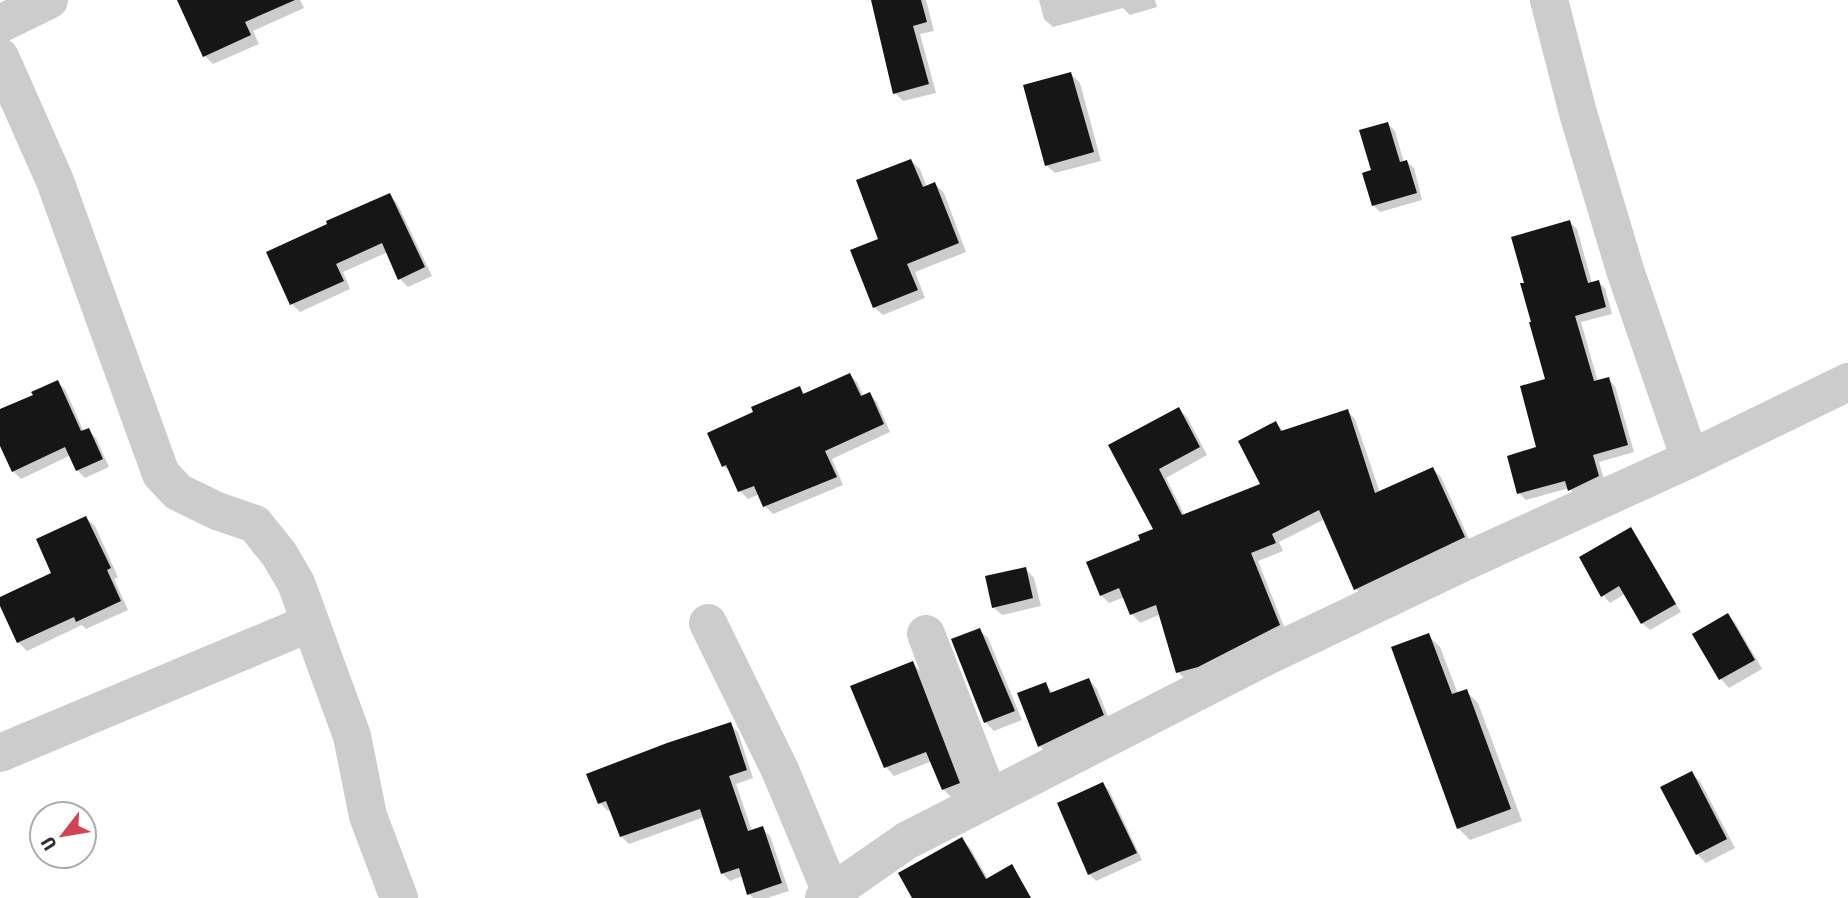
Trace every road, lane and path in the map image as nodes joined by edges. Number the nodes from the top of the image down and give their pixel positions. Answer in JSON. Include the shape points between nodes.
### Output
{"nodes":[{"id":1,"x":49,"y":0,"type":"edge"},
{"id":2,"x":1549,"y":0,"type":"edge"},
{"id":3,"x":0,"y":24,"type":"edge"},
{"id":4,"x":0,"y":57,"type":"edge"},
{"id":5,"x":1848,"y":382,"type":"edge"},
{"id":6,"x":1690,"y":459,"type":"junction"},
{"id":7,"x":310,"y":623,"type":"junction"},
{"id":8,"x":709,"y":624,"type":"dead end"},
{"id":9,"x":926,"y":634,"type":"dead end"},
{"id":10,"x":0,"y":753,"type":"edge"},
{"id":11,"x":989,"y":798,"type":"junction"},
{"id":12,"x":828,"y":895,"type":"edge"},
{"id":13,"x":399,"y":898,"type":"edge"}],
"edges":[{"from":1,"to":3,"type":"street"},
{"from":2,"to":6,"type":"street","via":[[1625,270]]},
{"from":4,"to":7,"type":"street","via":[[55,181],[161,474],[178,492],[255,524],[296,583]]},
{"from":5,"to":6,"type":"street"},
{"from":6,"to":11,"type":"street","via":[[1269,656]]},
{"from":7,"to":10,"type":"street"},
{"from":7,"to":13,"type":"street","via":[[352,736],[368,816]]},
{"from":8,"to":12,"type":"street","via":[[780,770]]},
{"from":9,"to":11,"type":"street"},
{"from":11,"to":12,"type":"street","via":[[906,841]]}]}
